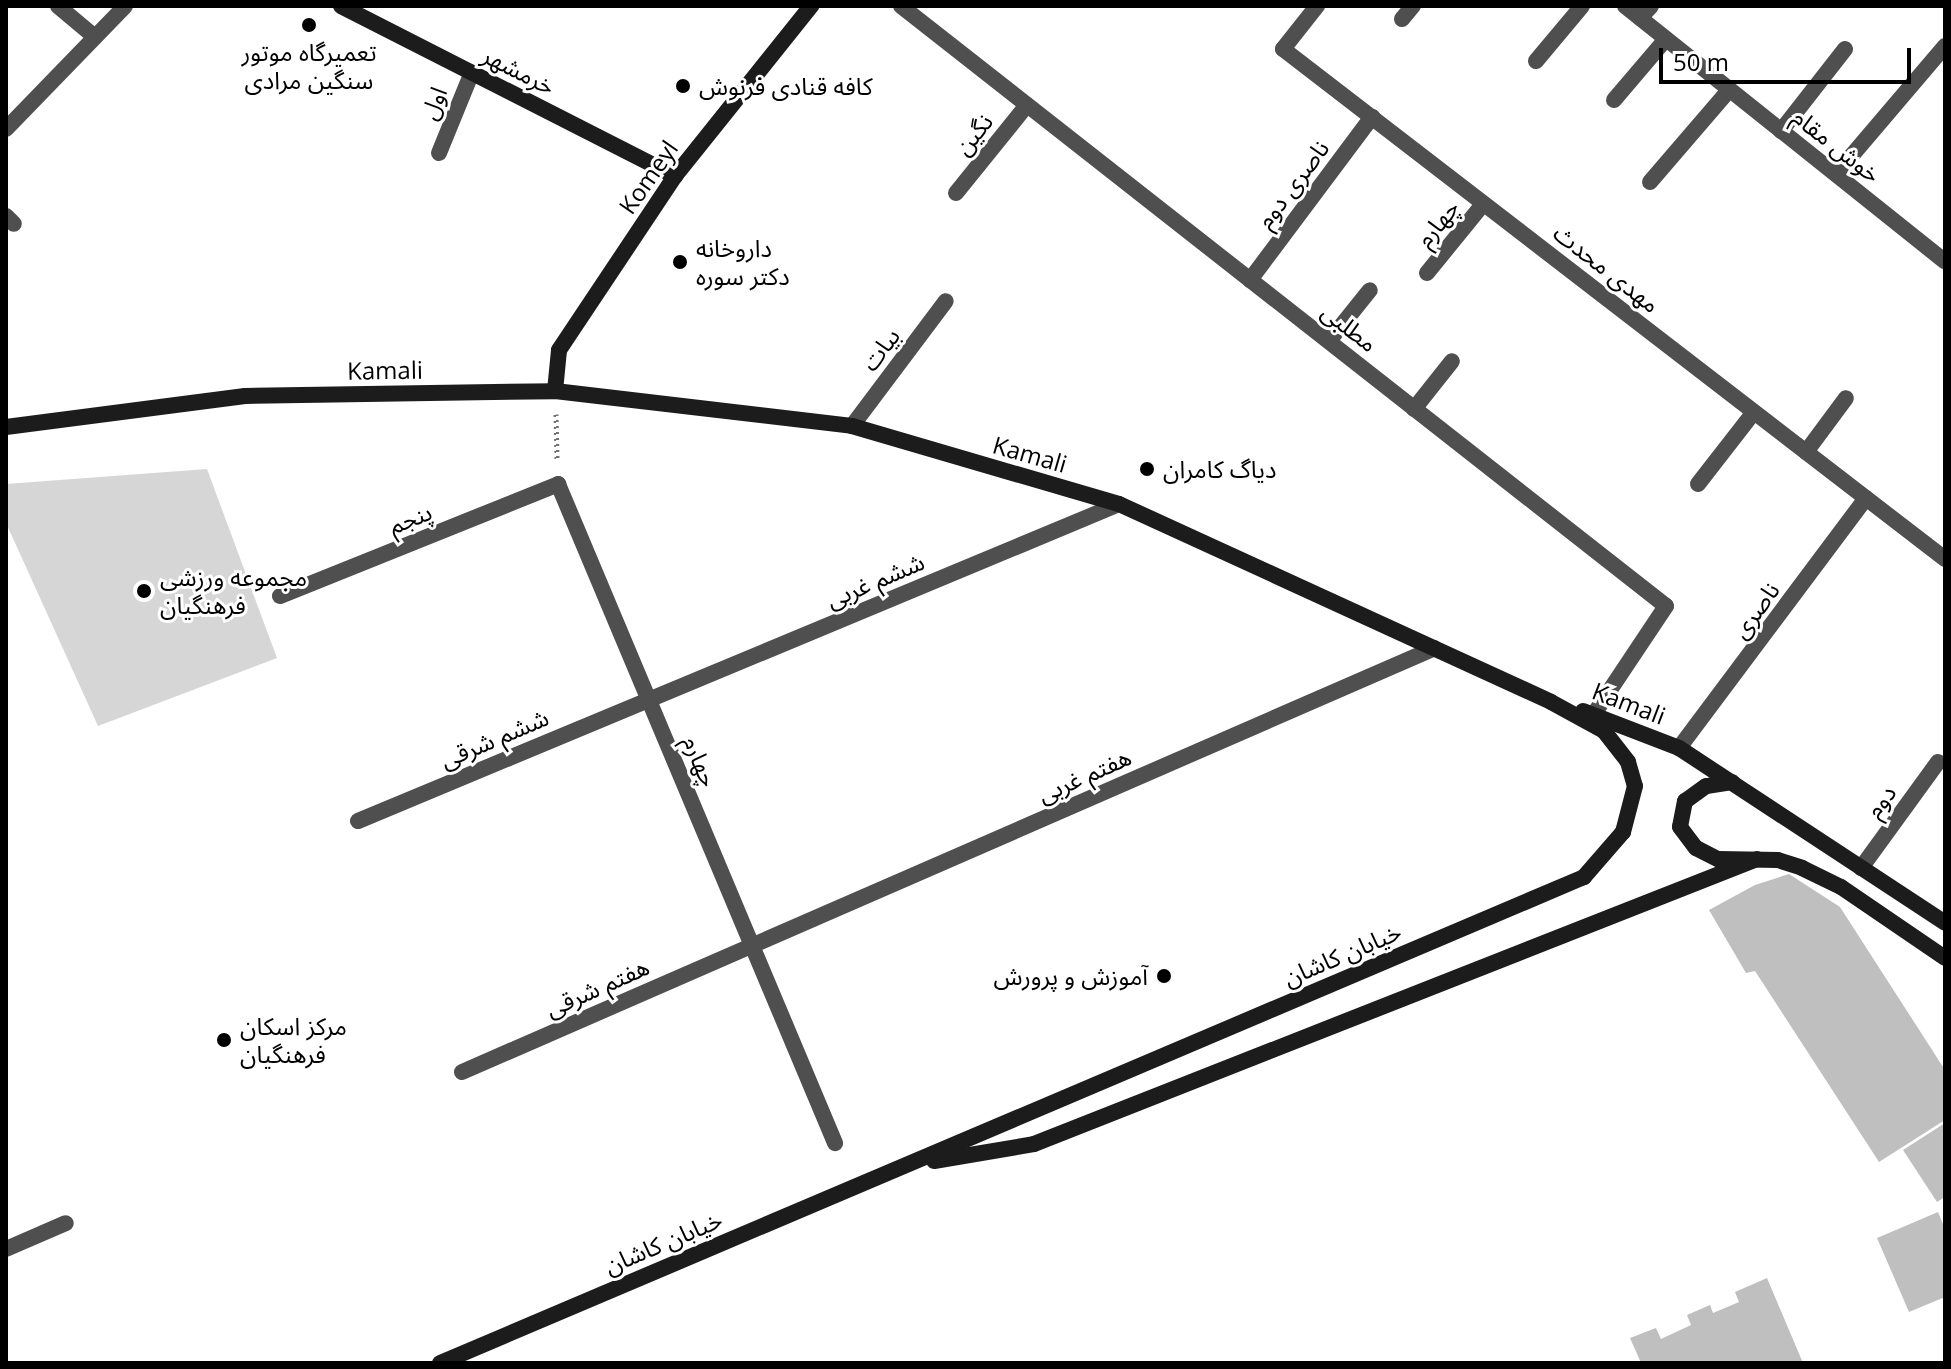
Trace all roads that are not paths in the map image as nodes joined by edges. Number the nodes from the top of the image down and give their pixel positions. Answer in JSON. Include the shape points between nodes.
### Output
{"nodes":[{"id":1,"x":58,"y":6,"type":"edge"},
{"id":2,"x":125,"y":6,"type":"edge"},
{"id":3,"x":341,"y":6,"type":"edge"},
{"id":4,"x":811,"y":6,"type":"edge"},
{"id":5,"x":901,"y":6,"type":"edge"},
{"id":6,"x":1317,"y":6,"type":"edge"},
{"id":7,"x":1582,"y":6,"type":"edge"},
{"id":8,"x":1625,"y":6,"type":"edge"},
{"id":9,"x":1646,"y":12,"type":"edge"},
{"id":10,"x":95,"y":37,"type":"junction"},
{"id":11,"x":1666,"y":39,"type":"junction"},
{"id":12,"x":1945,"y":46,"type":"edge"},
{"id":13,"x":1845,"y":49,"type":"dead end"},
{"id":14,"x":1536,"y":61,"type":"dead end"},
{"id":15,"x":472,"y":72,"type":"junction"},
{"id":16,"x":1729,"y":90,"type":"junction"},
{"id":17,"x":1614,"y":100,"type":"dead end"},
{"id":18,"x":1027,"y":105,"type":"junction"},
{"id":19,"x":1372,"y":117,"type":"junction"},
{"id":20,"x":6,"y":129,"type":"edge"},
{"id":21,"x":1781,"y":131,"type":"junction"},
{"id":22,"x":439,"y":153,"type":"dead end"},
{"id":23,"x":1836,"y":174,"type":"junction"},
{"id":24,"x":675,"y":176,"type":"junction"},
{"id":25,"x":1650,"y":182,"type":"dead end"},
{"id":26,"x":956,"y":193,"type":"dead end"},
{"id":27,"x":1483,"y":204,"type":"junction"},
{"id":28,"x":1945,"y":261,"type":"edge"},
{"id":29,"x":1427,"y":273,"type":"dead end"},
{"id":30,"x":1250,"y":280,"type":"junction"},
{"id":31,"x":1370,"y":290,"type":"dead end"},
{"id":32,"x":946,"y":301,"type":"dead end"},
{"id":33,"x":1329,"y":341,"type":"junction"},
{"id":34,"x":1452,"y":361,"type":"dead end"},
{"id":35,"x":555,"y":391,"type":"junction"},
{"id":36,"x":1846,"y":398,"type":"dead end"},
{"id":37,"x":1414,"y":409,"type":"junction"},
{"id":38,"x":1754,"y":412,"type":"junction"},
{"id":39,"x":852,"y":426,"type":"junction"},
{"id":40,"x":6,"y":427,"type":"edge"},
{"id":41,"x":1806,"y":452,"type":"junction"},
{"id":42,"x":558,"y":484,"type":"joint"},
{"id":43,"x":1698,"y":484,"type":"dead end"},
{"id":44,"x":1866,"y":498,"type":"junction"},
{"id":45,"x":1119,"y":504,"type":"junction"},
{"id":46,"x":1945,"y":559,"type":"edge"},
{"id":47,"x":280,"y":596,"type":"dead end"},
{"id":48,"x":1435,"y":648,"type":"junction"},
{"id":49,"x":649,"y":700,"type":"junction"},
{"id":50,"x":1551,"y":702,"type":"junction"},
{"id":51,"x":1594,"y":714,"type":"junction"},
{"id":52,"x":1679,"y":748,"type":"junction"},
{"id":53,"x":1938,"y":762,"type":"dead end"},
{"id":54,"x":1732,"y":782,"type":"junction"},
{"id":55,"x":358,"y":821,"type":"dead end"},
{"id":56,"x":1757,"y":859,"type":"junction"},
{"id":57,"x":1861,"y":868,"type":"junction"},
{"id":58,"x":1945,"y":923,"type":"edge"},
{"id":59,"x":752,"y":946,"type":"junction"},
{"id":60,"x":1945,"y":958,"type":"edge"},
{"id":61,"x":462,"y":1072,"type":"dead end"},
{"id":62,"x":835,"y":1143,"type":"dead end"},
{"id":63,"x":905,"y":1166,"type":"junction"},
{"id":64,"x":66,"y":1223,"type":"dead end"},
{"id":65,"x":6,"y":1249,"type":"edge"},
{"id":66,"x":440,"y":1363,"type":"edge"}],
"edges":[{"from":1,"to":10,"type":"street"},
{"from":2,"to":10,"type":"street"},
{"from":3,"to":15,"type":"main road","name":"خرمشهر"},
{"from":4,"to":24,"type":"main road","name":"Komeyl"},
{"from":5,"to":18,"type":"street","name":"مطلبی"},
{"from":6,"to":19,"type":"street","name":"مهدی محدث","via":[[1283,49]]},
{"from":7,"to":14,"type":"street"},
{"from":8,"to":9,"type":"street","name":"خوش مقام"},
{"from":9,"to":11,"type":"street","name":"خوش مقام"},
{"from":10,"to":20,"type":"street"},
{"from":11,"to":16,"type":"street","name":"خوش مقام"},
{"from":11,"to":17,"type":"street"},
{"from":12,"to":23,"type":"street"},
{"from":13,"to":21,"type":"street"},
{"from":15,"to":22,"type":"street","name":"اول"},
{"from":15,"to":24,"type":"main road","name":"خرمشهر"},
{"from":16,"to":21,"type":"street","name":"خوش مقام"},
{"from":16,"to":25,"type":"street"},
{"from":18,"to":26,"type":"street","name":"نگین"},
{"from":18,"to":30,"type":"street","name":"مطلبی"},
{"from":19,"to":27,"type":"street","name":"مهدی محدث"},
{"from":19,"to":30,"type":"street","name":"ناصری دوم"},
{"from":21,"to":23,"type":"street","name":"خوش مقام"},
{"from":23,"to":28,"type":"street","name":"خوش مقام"},
{"from":24,"to":35,"type":"main road","name":"Komeyl","via":[[559,350]]},
{"from":27,"to":29,"type":"street","name":"چهارم"},
{"from":27,"to":38,"type":"street","name":"مهدی محدث"},
{"from":30,"to":33,"type":"street","name":"مطلبی"},
{"from":31,"to":33,"type":"street"},
{"from":32,"to":39,"type":"street","name":"بیات"},
{"from":33,"to":37,"type":"street","name":"مطلبی"},
{"from":34,"to":37,"type":"street"},
{"from":35,"to":39,"type":"main road","name":"Kamali"},
{"from":35,"to":40,"type":"main road","name":"Kamali","via":[[245,396]]},
{"from":36,"to":41,"type":"street"},
{"from":37,"to":51,"type":"street","name":"مطلبی","via":[[1666,606]]},
{"from":38,"to":41,"type":"street","name":"مهدی محدث"},
{"from":38,"to":43,"type":"street"},
{"from":39,"to":45,"type":"main road","name":"Kamali"},
{"from":41,"to":44,"type":"street","name":"مهدی محدث"},
{"from":42,"to":47,"type":"street","name":"پنجم"},
{"from":42,"to":49,"type":"street","name":"چهارم"},
{"from":44,"to":46,"type":"street","name":"مهدی محدث"},
{"from":44,"to":52,"type":"street","name":"ناصری"},
{"from":45,"to":48,"type":"main road","name":"Kamali"},
{"from":45,"to":49,"type":"street","name":"ششم غربی"},
{"from":48,"to":50,"type":"main road","name":"Kamali"},
{"from":48,"to":59,"type":"street","name":"هفتم غربی"},
{"from":49,"to":55,"type":"street","name":"ششم شرقی"},
{"from":49,"to":59,"type":"street","name":"چهارم"},
{"from":50,"to":51,"type":"main road","name":"Kamali"},
{"from":50,"to":63,"type":"main road","name":"خیابان کاشان","via":[[1604,731],[1628,762],[1635,786],[1623,832],[1584,877]]},
{"from":51,"to":52,"type":"main road","name":"Kamali"},
{"from":52,"to":54,"type":"main road","name":"Kamali"},
{"from":53,"to":57,"type":"street","name":"دوم"},
{"from":54,"to":56,"type":"main road","via":[[1706,786],[1685,801],[1680,827],[1696,848],[1718,859]]},
{"from":54,"to":57,"type":"main road","name":"Kamali"},
{"from":56,"to":60,"type":"main road","via":[[1802,868],[1841,887]]},
{"from":56,"to":63,"type":"main road","name":"خیابان کاشان","via":[[1034,1144]]},
{"from":57,"to":58,"type":"main road","name":"Kamali"},
{"from":59,"to":61,"type":"street","name":"هفتم شرقی"},
{"from":59,"to":62,"type":"street","name":"چهارم"},
{"from":63,"to":66,"type":"main road","name":"خیابان کاشان"},
{"from":64,"to":65,"type":"street"}]}
